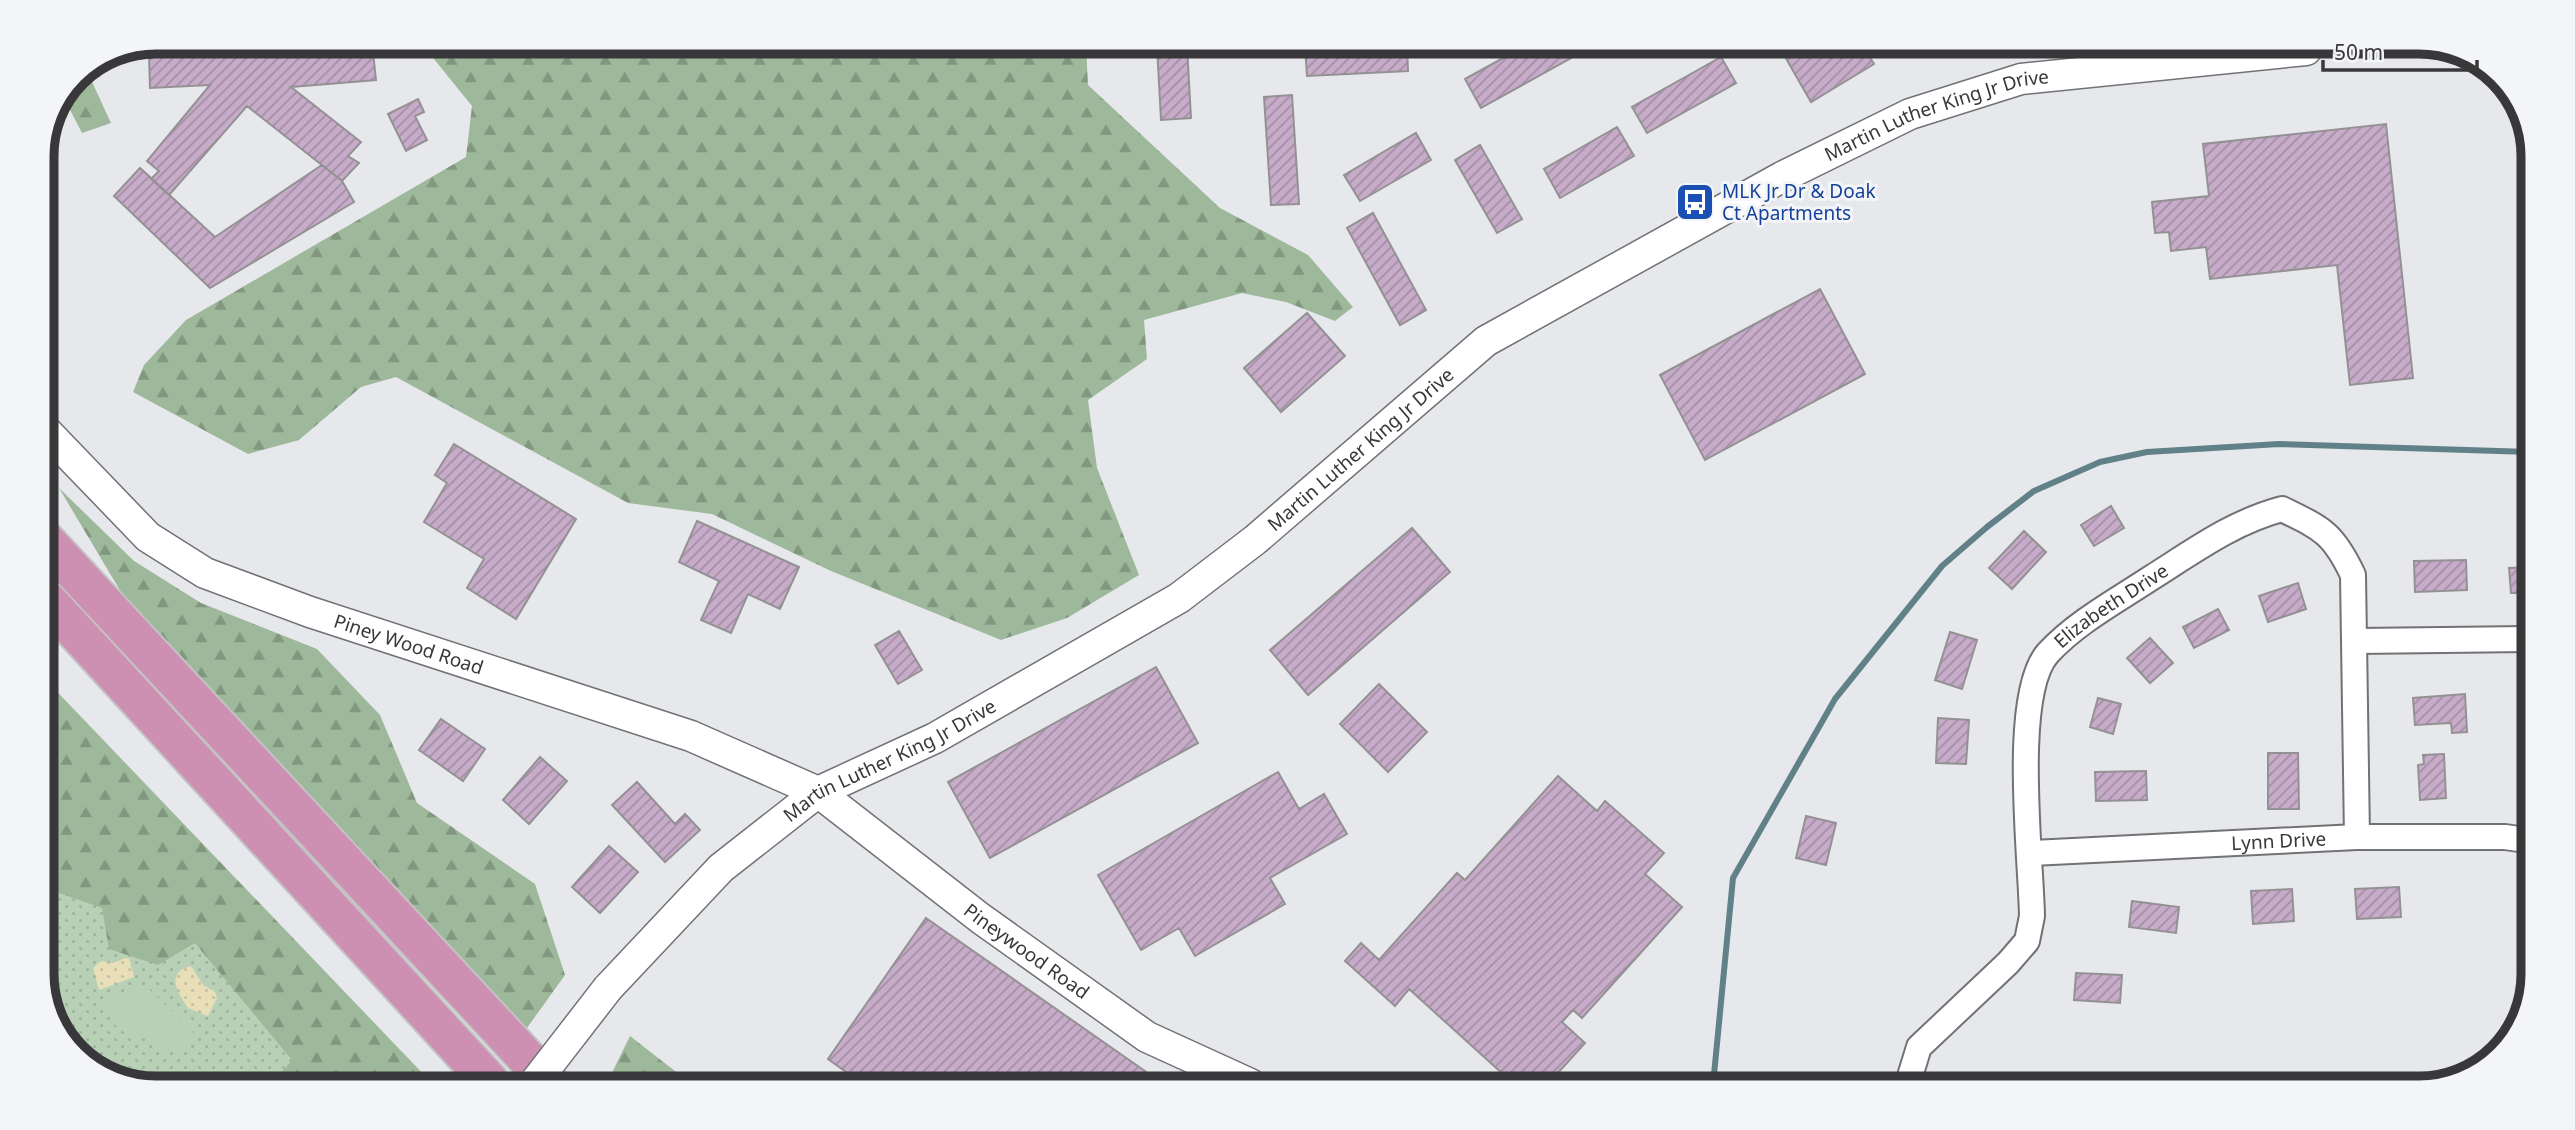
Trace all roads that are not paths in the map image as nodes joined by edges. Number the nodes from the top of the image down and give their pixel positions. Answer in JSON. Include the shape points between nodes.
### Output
{"nodes":[{"id":1,"x":2218,"y":54,"type":"edge"},
{"id":2,"x":54,"y":439,"type":"edge"},
{"id":3,"x":54,"y":550,"type":"edge"},
{"id":4,"x":54,"y":608,"type":"edge"},
{"id":5,"x":2521,"y":639,"type":"edge"},
{"id":6,"x":2357,"y":641,"type":"junction"},
{"id":7,"x":818,"y":792,"type":"junction"},
{"id":8,"x":2357,"y":837,"type":"junction"},
{"id":9,"x":2521,"y":839,"type":"edge"},
{"id":10,"x":2031,"y":853,"type":"junction"},
{"id":11,"x":484,"y":1076,"type":"edge"},
{"id":12,"x":540,"y":1076,"type":"edge"},
{"id":13,"x":543,"y":1076,"type":"edge"},
{"id":14,"x":1232,"y":1076,"type":"edge"},
{"id":15,"x":1910,"y":1076,"type":"edge"}],
"edges":[{"from":1,"to":7,"type":"street","name":"Martin Luther King Jr Drive","via":[[2021,79],[1910,114],[1782,177],[1486,341],[1255,540],[1179,598],[935,738]]},
{"from":2,"to":7,"type":"street","name":"Piney Wood Road","via":[[148,537],[205,572],[310,612],[691,736]]},
{"from":3,"to":13,"type":"highway"},
{"from":4,"to":11,"type":"highway"},
{"from":5,"to":6,"type":"street"},
{"from":6,"to":8,"type":"street","name":"Elizabeth Drive"},
{"from":6,"to":10,"type":"street","name":"Elizabeth Drive","via":[[2353,575],[2340,548],[2322,528],[2282,509],[2231,528],[2100,611],[2046,655],[2033,687],[2026,733]]},
{"from":7,"to":12,"type":"street","name":"Martin Luther King Jr Drive","bridge":true,"via":[[721,868],[608,988]]},
{"from":7,"to":14,"type":"street","name":"Pineywood Road","via":[[980,918],[1147,1037]]},
{"from":8,"to":9,"type":"street","name":"Lynn Drive"},
{"from":8,"to":10,"type":"street","name":"Lynn Drive"},
{"from":10,"to":15,"type":"street","name":"Elizabeth Drive","via":[[2032,915],[2027,941],[1919,1047]]}]}
